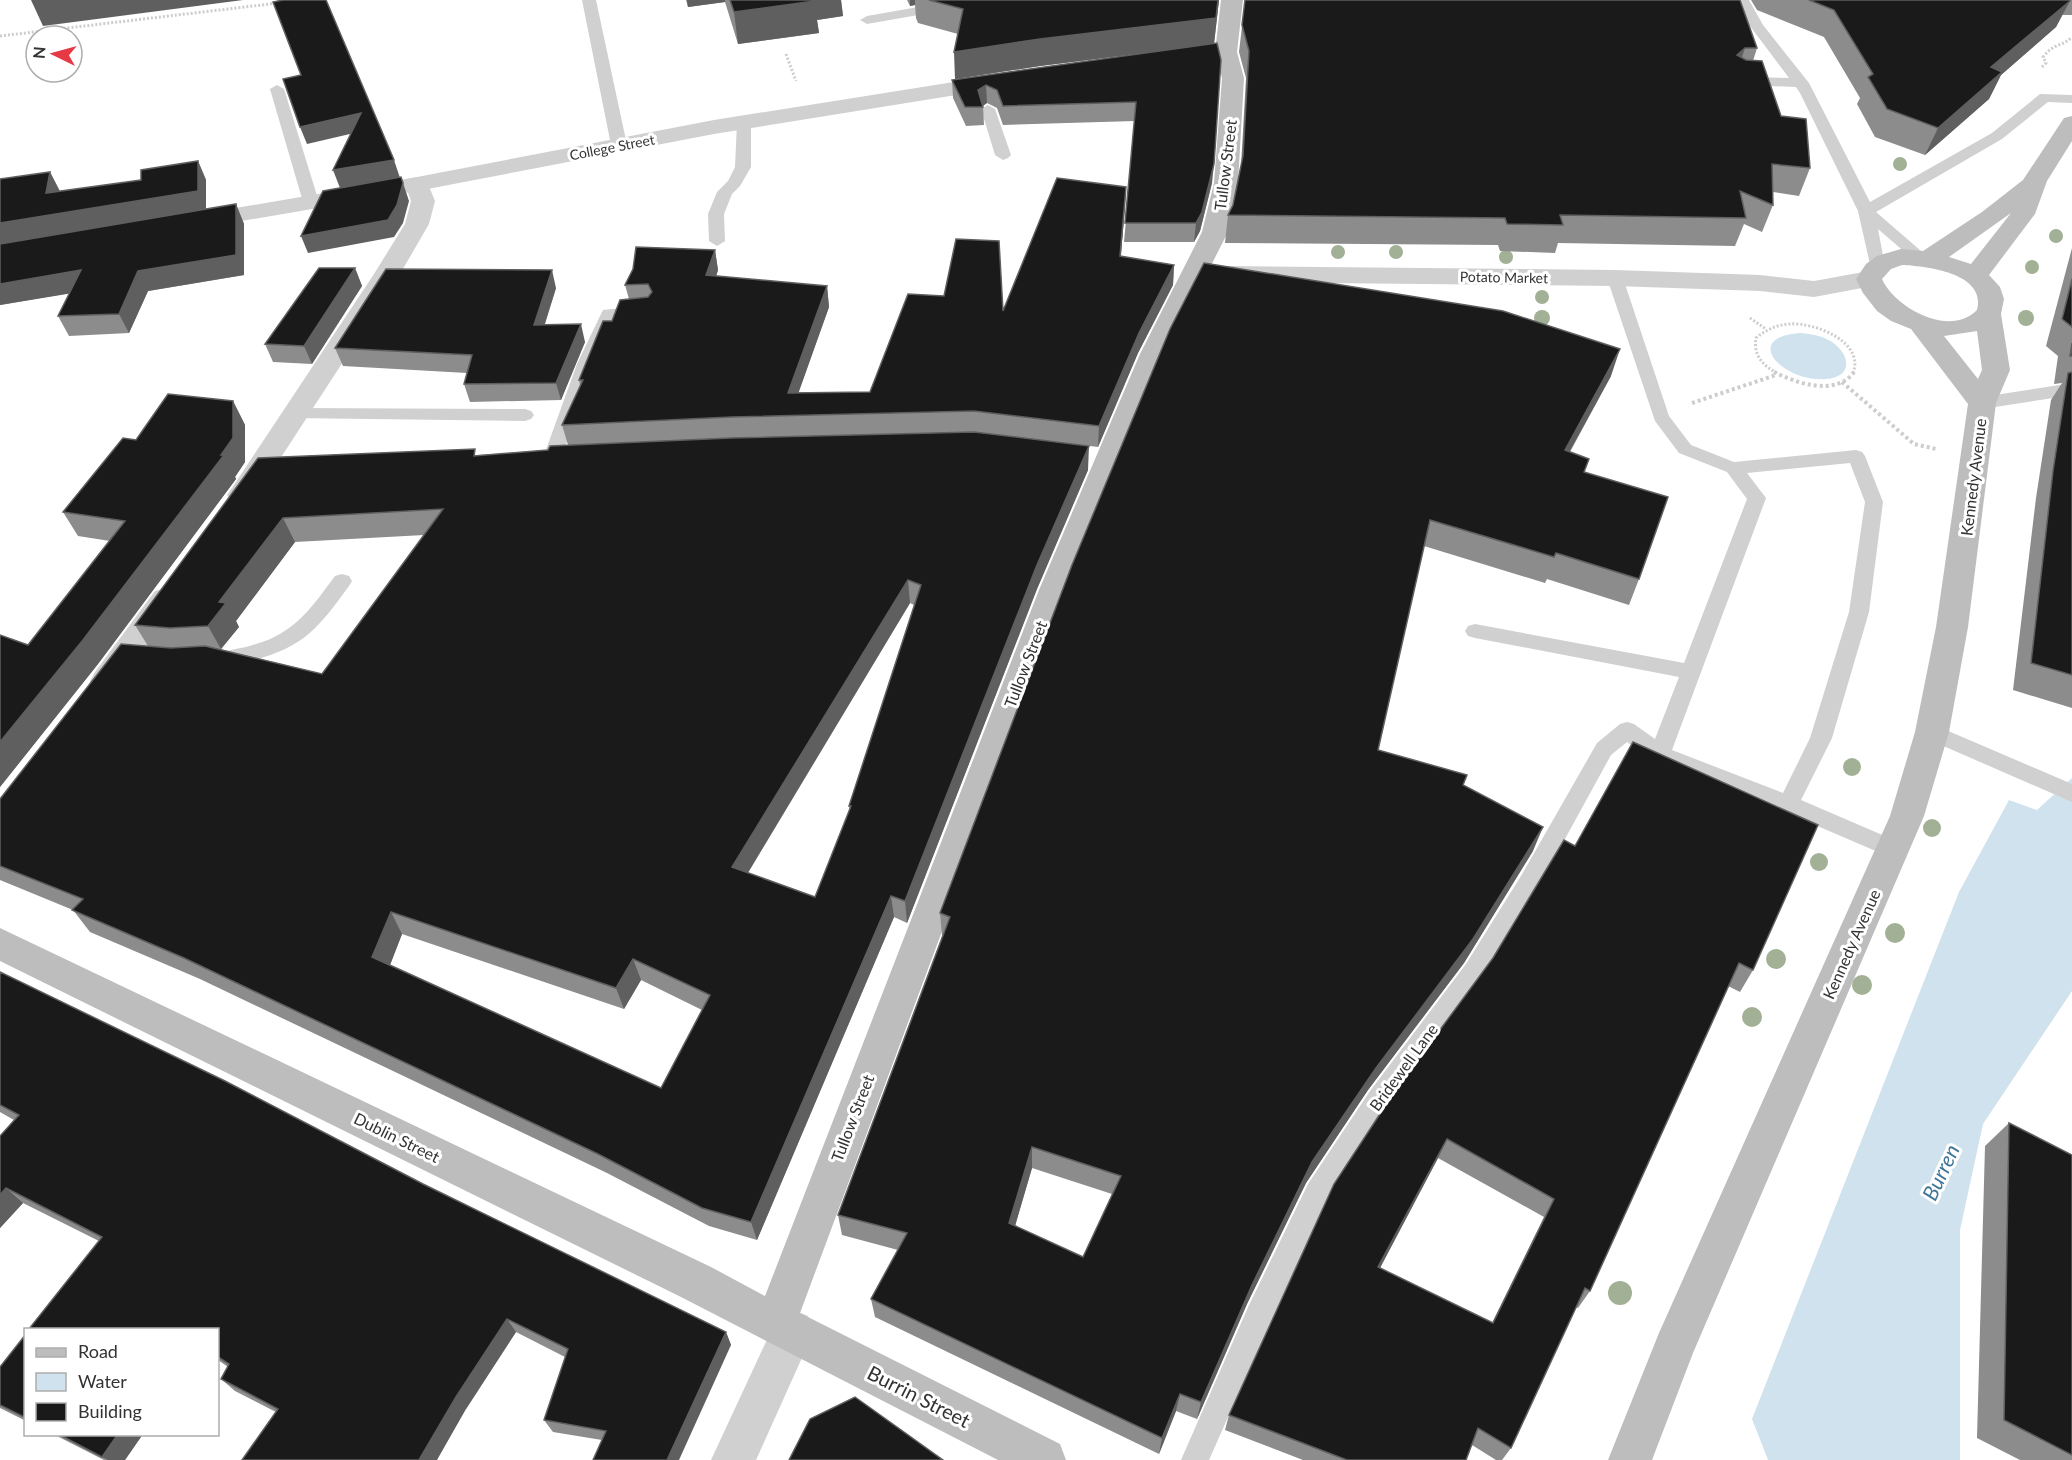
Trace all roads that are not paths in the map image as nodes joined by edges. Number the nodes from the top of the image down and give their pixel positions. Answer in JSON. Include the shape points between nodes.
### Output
{"nodes":[{"id":1,"x":589,"y":0,"type":"edge"},
{"id":2,"x":981,"y":0,"type":"edge"},
{"id":3,"x":1232,"y":0,"type":"edge"},
{"id":4,"x":1742,"y":0,"type":"edge"},
{"id":5,"x":867,"y":20,"type":"dead end"},
{"id":6,"x":1019,"y":79,"type":"edge"},
{"id":7,"x":1737,"y":81,"type":"edge"},
{"id":8,"x":1802,"y":83,"type":"junction"},
{"id":9,"x":277,"y":89,"type":"dead end"},
{"id":10,"x":2072,"y":99,"type":"edge"},
{"id":11,"x":988,"y":109,"type":"edge"},
{"id":12,"x":744,"y":122,"type":"junction"},
{"id":13,"x":2072,"y":123,"type":"edge"},
{"id":14,"x":619,"y":145,"type":"junction"},
{"id":15,"x":1003,"y":155,"type":"dead end"},
{"id":16,"x":2035,"y":181,"type":"junction"},
{"id":17,"x":417,"y":184,"type":"junction"},
{"id":18,"x":311,"y":202,"type":"junction"},
{"id":19,"x":1866,"y":211,"type":"junction"},
{"id":20,"x":173,"y":226,"type":"edge"},
{"id":21,"x":717,"y":241,"type":"dead end"},
{"id":22,"x":1925,"y":257,"type":"junction"},
{"id":23,"x":1194,"y":273,"type":"junction"},
{"id":24,"x":1873,"y":273,"type":"junction"},
{"id":25,"x":1975,"y":276,"type":"junction"},
{"id":26,"x":1615,"y":278,"type":"junction"},
{"id":27,"x":1814,"y":289,"type":"junction"},
{"id":28,"x":1888,"y":308,"type":"junction"},
{"id":29,"x":646,"y":311,"type":"edge"},
{"id":30,"x":1988,"y":314,"type":"junction"},
{"id":31,"x":1920,"y":323,"type":"junction"},
{"id":32,"x":2072,"y":389,"type":"edge"},
{"id":33,"x":1982,"y":403,"type":"junction"},
{"id":34,"x":296,"y":414,"type":"junction"},
{"id":35,"x":525,"y":415,"type":"dead end"},
{"id":36,"x":552,"y":458,"type":"edge"},
{"id":37,"x":1733,"y":468,"type":"junction"},
{"id":38,"x":295,"y":469,"type":"edge"},
{"id":39,"x":260,"y":471,"type":"junction"},
{"id":40,"x":224,"y":519,"type":"edge"},
{"id":41,"x":182,"y":577,"type":"edge"},
{"id":42,"x":342,"y":581,"type":"dead end"},
{"id":43,"x":1475,"y":631,"type":"dead end"},
{"id":44,"x":194,"y":662,"type":"edge"},
{"id":45,"x":1691,"y":672,"type":"junction"},
{"id":46,"x":89,"y":702,"type":"edge"},
{"id":47,"x":1932,"y":732,"type":"junction"},
{"id":48,"x":1660,"y":754,"type":"junction"},
{"id":49,"x":2072,"y":793,"type":"edge"},
{"id":50,"x":1788,"y":804,"type":"junction"},
{"id":51,"x":1893,"y":849,"type":"junction"},
{"id":52,"x":0,"y":944,"type":"edge"},
{"id":53,"x":784,"y":1328,"type":"junction"},
{"id":54,"x":733,"y":1460,"type":"edge"},
{"id":55,"x":1044,"y":1460,"type":"edge"},
{"id":56,"x":1195,"y":1460,"type":"edge"},
{"id":57,"x":1630,"y":1460,"type":"edge"}],
"edges":[{"from":1,"to":14,"type":"lane"},
{"from":2,"to":5,"type":"lane"},
{"from":3,"to":23,"type":"main road","name":"Tullow Street","via":[[1215,54],[1233,78],[1226,183],[1215,232]]},
{"from":4,"to":8,"type":"lane","via":[[1757,26]]},
{"from":6,"to":12,"type":"street","name":"College Street"},
{"from":7,"to":8,"type":"lane"},
{"from":8,"to":19,"type":"lane"},
{"from":9,"to":18,"type":"lane"},
{"from":10,"to":19,"type":"lane","via":[[2045,96],[1997,136]]},
{"from":11,"to":15,"type":"lane"},
{"from":12,"to":14,"type":"street","name":"College Street"},
{"from":12,"to":21,"type":"lane","via":[[743,167],[720,203]]},
{"from":13,"to":16,"type":"main road"},
{"from":14,"to":17,"type":"street","name":"College Street"},
{"from":16,"to":22,"type":"main road","via":[[1991,217]]},
{"from":16,"to":25,"type":"main road","via":[[2023,214]]},
{"from":17,"to":18,"type":"street","name":"College Street"},
{"from":17,"to":34,"type":"street","via":[[423,201],[417,224]]},
{"from":18,"to":20,"type":"street","name":"College Street"},
{"from":19,"to":22,"type":"lane"},
{"from":19,"to":24,"type":"lane"},
{"from":22,"to":24,"type":"main road","via":[[1885,260]]},
{"from":22,"to":25,"type":"main road","via":[[1958,266]]},
{"from":23,"to":26,"type":"street","name":"Potato Market"},
{"from":23,"to":53,"type":"main road","name":"Tullow Street","via":[[1097,458],[1045,612]]},
{"from":24,"to":27,"type":"street","name":"Potato Market"},
{"from":24,"to":28,"type":"main road","via":[[1873,292]]},
{"from":25,"to":30,"type":"main road","name":"Kennedy Avenue","via":[[1991,296]]},
{"from":26,"to":27,"type":"street","name":"Potato Market","via":[[1760,283]]},
{"from":26,"to":37,"type":"lane","via":[[1661,417],[1685,449]]},
{"from":27,"to":28,"type":"street","name":"Potato Market"},
{"from":28,"to":31,"type":"main road"},
{"from":29,"to":36,"type":"lane","via":[[609,314],[586,363]]},
{"from":30,"to":31,"type":"main road","via":[[1962,326]]},
{"from":30,"to":33,"type":"main road","name":"Kennedy Avenue","via":[[1996,370]]},
{"from":31,"to":33,"type":"main road","name":"Kennedy Avenue"},
{"from":32,"to":33,"type":"lane"},
{"from":33,"to":47,"type":"main road","name":"Kennedy Avenue","via":[[1952,627]]},
{"from":34,"to":35,"type":"lane"},
{"from":34,"to":39,"type":"street"},
{"from":37,"to":45,"type":"lane","via":[[1757,498]]},
{"from":37,"to":50,"type":"lane","via":[[1856,456],[1874,502],[1859,612],[1821,738]]},
{"from":38,"to":39,"type":"street"},
{"from":39,"to":40,"type":"street"},
{"from":41,"to":46,"type":"street","via":[[135,657]]},
{"from":42,"to":44,"type":"lane","via":[[305,628],[243,656]]},
{"from":43,"to":45,"type":"lane"},
{"from":45,"to":48,"type":"lane"},
{"from":47,"to":49,"type":"lane"},
{"from":47,"to":51,"type":"main road","name":"Kennedy Avenue"},
{"from":48,"to":50,"type":"lane"},
{"from":48,"to":56,"type":"lane","name":"Bridewell Lane","via":[[1627,730],[1604,749],[1530,883],[1474,971],[1379,1099],[1317,1193]]},
{"from":50,"to":51,"type":"lane"},
{"from":51,"to":57,"type":"main road","name":"Kennedy Avenue","via":[[1674,1348]]},
{"from":52,"to":53,"type":"main road","name":"Dublin Street","via":[[685,1276]]},
{"from":53,"to":54,"type":"street"},
{"from":53,"to":55,"type":"main road","name":"Burrin Street"}]}
